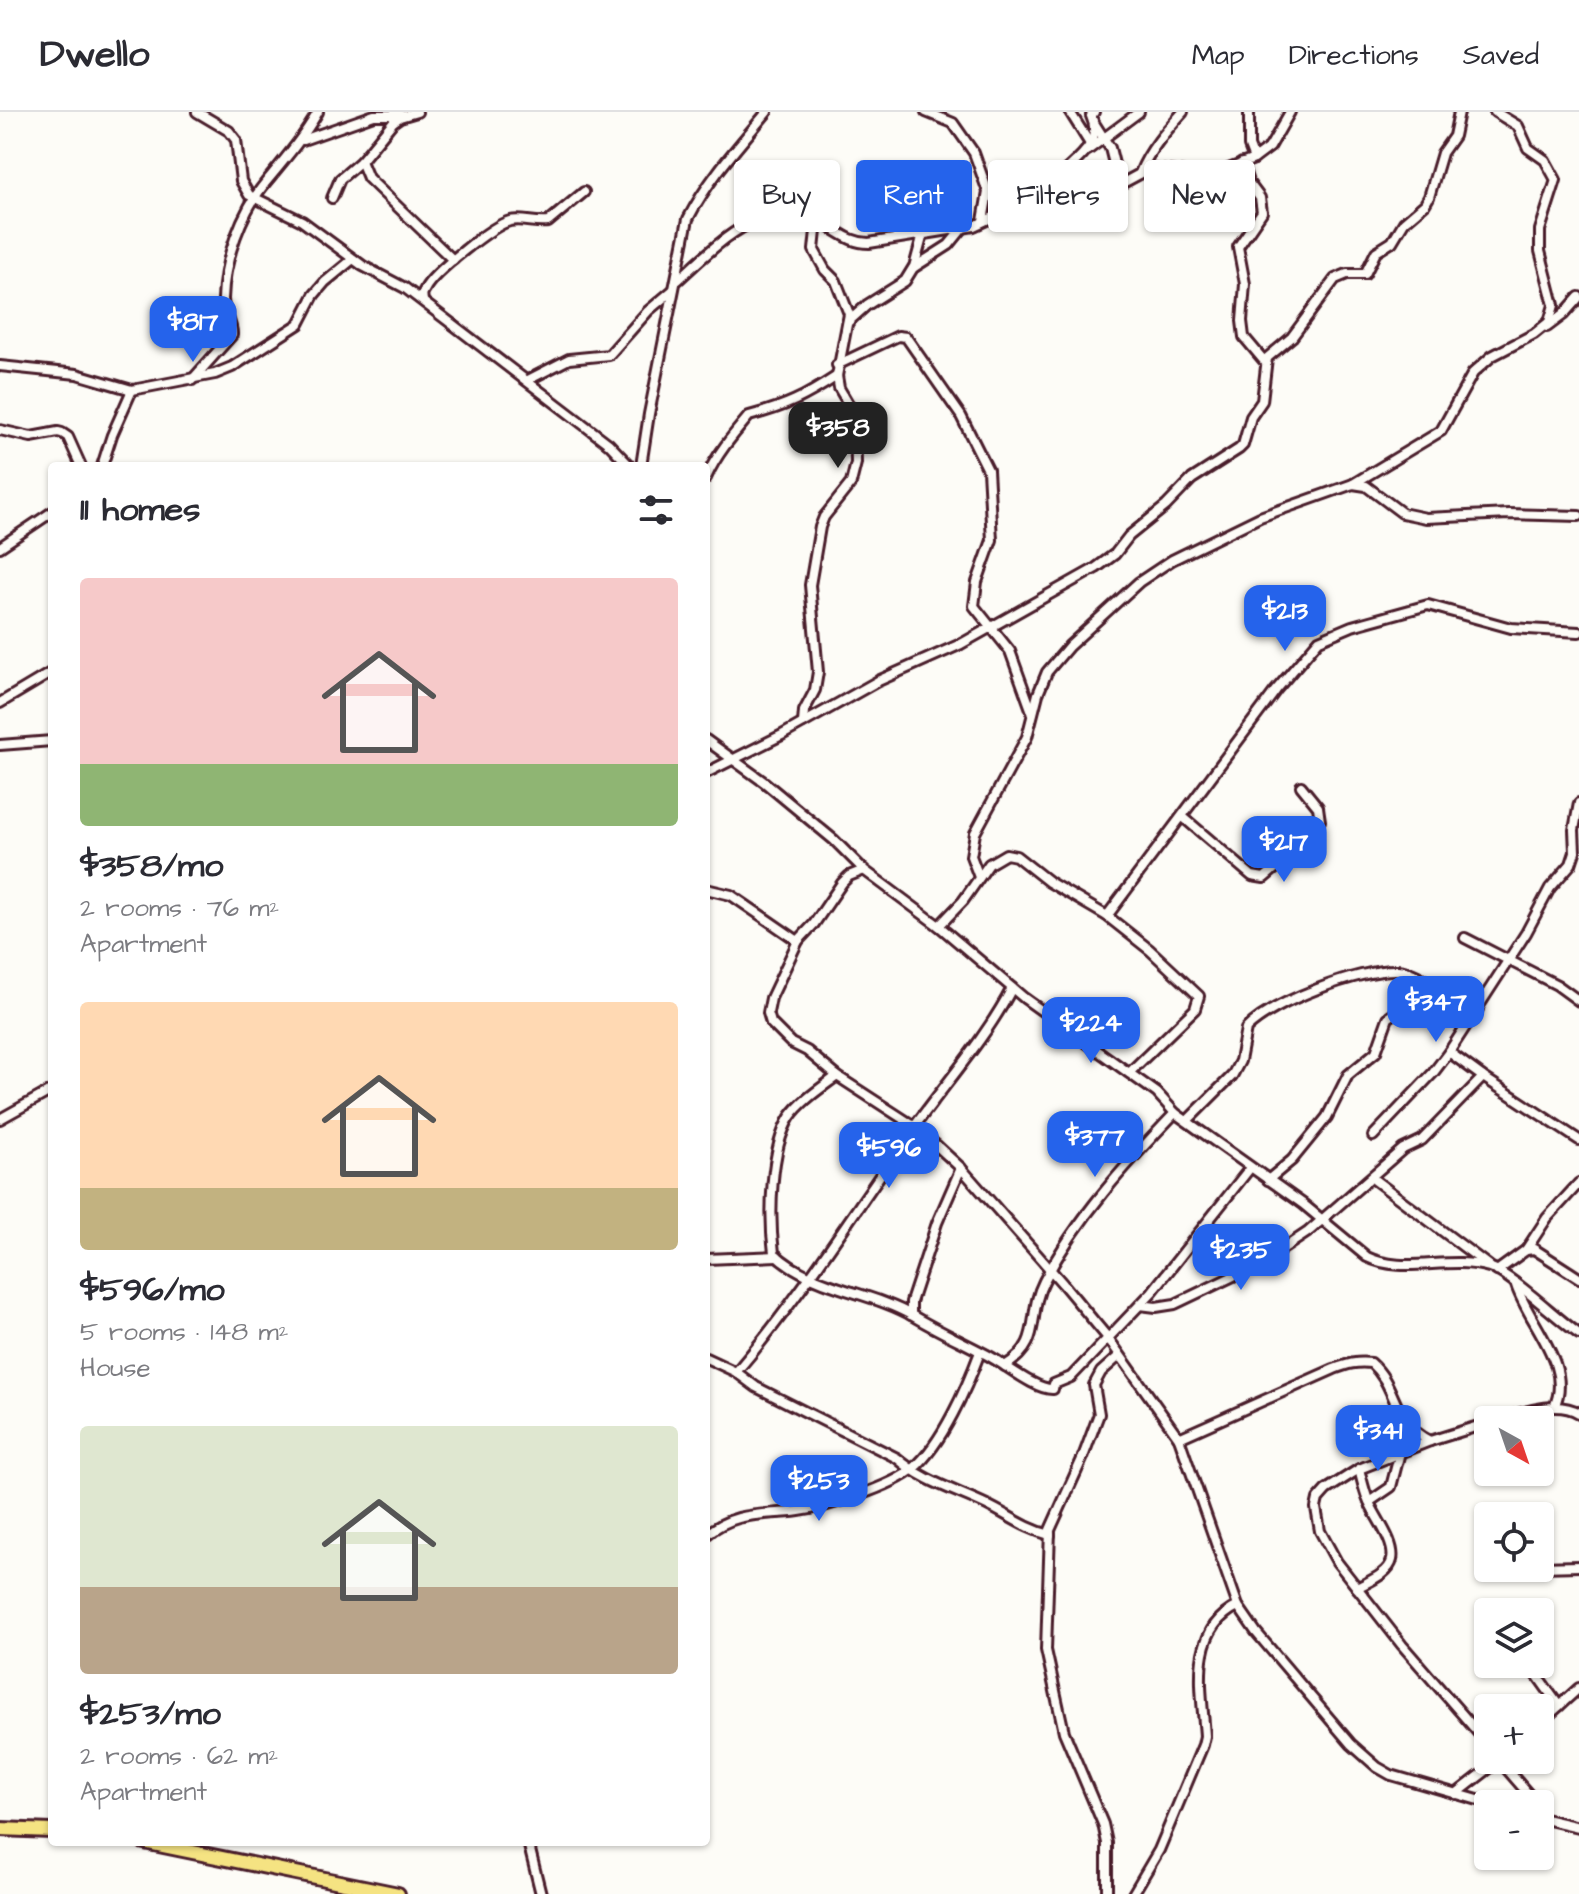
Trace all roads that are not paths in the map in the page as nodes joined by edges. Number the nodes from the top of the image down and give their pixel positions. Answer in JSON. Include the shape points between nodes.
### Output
{"nodes":[{"id":1,"x":197,"y":112,"type":"edge"},
{"id":2,"x":318,"y":112,"type":"edge"},
{"id":3,"x":417,"y":112,"type":"edge"},
{"id":4,"x":767,"y":112,"type":"edge"},
{"id":5,"x":926,"y":112,"type":"edge"},
{"id":6,"x":1070,"y":112,"type":"edge"},
{"id":7,"x":1094,"y":112,"type":"edge"},
{"id":8,"x":1139,"y":112,"type":"edge"},
{"id":9,"x":1183,"y":112,"type":"edge"},
{"id":10,"x":1249,"y":112,"type":"edge"},
{"id":11,"x":1290,"y":112,"type":"edge"},
{"id":12,"x":1459,"y":112,"type":"edge"},
{"id":13,"x":1495,"y":112,"type":"edge"},
{"id":14,"x":405,"y":115,"type":"junction"},
{"id":15,"x":1094,"y":123,"type":"junction"},
{"id":16,"x":1105,"y":139,"type":"junction"},
{"id":17,"x":301,"y":141,"type":"junction"},
{"id":18,"x":1089,"y":147,"type":"junction"},
{"id":19,"x":1254,"y":159,"type":"junction"},
{"id":20,"x":1080,"y":160,"type":"edge"},
{"id":21,"x":1114,"y":160,"type":"edge"},
{"id":22,"x":1251,"y":160,"type":"edge"},
{"id":23,"x":361,"y":161,"type":"junction"},
{"id":24,"x":1144,"y":172,"type":"edge"},
{"id":25,"x":1140,"y":173,"type":"junction"},
{"id":26,"x":1128,"y":179,"type":"edge"},
{"id":27,"x":1255,"y":191,"type":"edge"},
{"id":28,"x":584,"y":192,"type":"dead end"},
{"id":29,"x":256,"y":196,"type":"junction"},
{"id":30,"x":332,"y":198,"type":"dead end"},
{"id":31,"x":988,"y":219,"type":"edge"},
{"id":32,"x":983,"y":221,"type":"junction"},
{"id":33,"x":1255,"y":222,"type":"edge"},
{"id":34,"x":972,"y":225,"type":"edge"},
{"id":35,"x":735,"y":232,"type":"edge"},
{"id":36,"x":816,"y":232,"type":"edge"},
{"id":37,"x":836,"y":232,"type":"edge"},
{"id":38,"x":936,"y":232,"type":"edge"},
{"id":39,"x":960,"y":232,"type":"edge"},
{"id":40,"x":1248,"y":232,"type":"edge"},
{"id":41,"x":923,"y":234,"type":"junction"},
{"id":42,"x":353,"y":259,"type":"junction"},
{"id":43,"x":453,"y":260,"type":"junction"},
{"id":44,"x":913,"y":268,"type":"junction"},
{"id":45,"x":678,"y":280,"type":"junction"},
{"id":46,"x":674,"y":290,"type":"junction"},
{"id":47,"x":1579,"y":297,"type":"edge"},
{"id":48,"x":423,"y":301,"type":"junction"},
{"id":49,"x":848,"y":322,"type":"junction"},
{"id":50,"x":1543,"y":328,"type":"junction"},
{"id":51,"x":1265,"y":362,"type":"junction"},
{"id":52,"x":837,"y":365,"type":"junction"},
{"id":53,"x":0,"y":366,"type":"edge"},
{"id":54,"x":837,"y":376,"type":"junction"},
{"id":55,"x":528,"y":380,"type":"junction"},
{"id":56,"x":192,"y":381,"type":"junction"},
{"id":57,"x":132,"y":390,"type":"junction"},
{"id":58,"x":0,"y":430,"type":"edge"},
{"id":59,"x":79,"y":462,"type":"edge"},
{"id":60,"x":103,"y":462,"type":"edge"},
{"id":61,"x":626,"y":462,"type":"edge"},
{"id":62,"x":642,"y":462,"type":"edge"},
{"id":63,"x":710,"y":469,"type":"edge"},
{"id":64,"x":1353,"y":484,"type":"junction"},
{"id":65,"x":48,"y":515,"type":"edge"},
{"id":66,"x":1579,"y":516,"type":"edge"},
{"id":67,"x":0,"y":547,"type":"edge"},
{"id":68,"x":990,"y":627,"type":"junction"},
{"id":69,"x":1579,"y":632,"type":"edge"},
{"id":70,"x":48,"y":674,"type":"edge"},
{"id":71,"x":0,"y":703,"type":"edge"},
{"id":72,"x":1032,"y":714,"type":"junction"},
{"id":73,"x":803,"y":723,"type":"junction"},
{"id":74,"x":48,"y":741,"type":"edge"},
{"id":75,"x":710,"y":743,"type":"edge"},
{"id":76,"x":0,"y":745,"type":"edge"},
{"id":77,"x":734,"y":758,"type":"junction"},
{"id":78,"x":710,"y":771,"type":"edge"},
{"id":79,"x":1301,"y":786,"type":"dead end"},
{"id":80,"x":1579,"y":803,"type":"edge"},
{"id":81,"x":1183,"y":817,"type":"junction"},
{"id":82,"x":864,"y":870,"type":"junction"},
{"id":83,"x":979,"y":877,"type":"junction"},
{"id":84,"x":710,"y":890,"type":"edge"},
{"id":85,"x":1107,"y":916,"type":"junction"},
{"id":86,"x":939,"y":926,"type":"junction"},
{"id":87,"x":1465,"y":938,"type":"dead end"},
{"id":88,"x":798,"y":941,"type":"junction"},
{"id":89,"x":1509,"y":960,"type":"junction"},
{"id":90,"x":1012,"y":988,"type":"junction"},
{"id":91,"x":1437,"y":988,"type":"junction"},
{"id":92,"x":1579,"y":1001,"type":"edge"},
{"id":93,"x":1478,"y":1009,"type":"junction"},
{"id":94,"x":1449,"y":1052,"type":"junction"},
{"id":95,"x":1129,"y":1073,"type":"junction"},
{"id":96,"x":837,"y":1076,"type":"junction"},
{"id":97,"x":1483,"y":1077,"type":"junction"},
{"id":98,"x":48,"y":1092,"type":"edge"},
{"id":99,"x":1175,"y":1113,"type":"junction"},
{"id":100,"x":0,"y":1119,"type":"edge"},
{"id":101,"x":1188,"y":1120,"type":"junction"},
{"id":102,"x":914,"y":1126,"type":"junction"},
{"id":103,"x":1373,"y":1136,"type":"dead end"},
{"id":104,"x":1579,"y":1140,"type":"edge"},
{"id":105,"x":961,"y":1168,"type":"junction"},
{"id":106,"x":1250,"y":1168,"type":"junction"},
{"id":107,"x":1372,"y":1178,"type":"junction"},
{"id":108,"x":1268,"y":1180,"type":"junction"},
{"id":109,"x":1579,"y":1183,"type":"edge"},
{"id":110,"x":1321,"y":1219,"type":"junction"},
{"id":111,"x":1526,"y":1250,"type":"junction"},
{"id":112,"x":777,"y":1256,"type":"junction"},
{"id":113,"x":710,"y":1259,"type":"edge"},
{"id":114,"x":1494,"y":1269,"type":"junction"},
{"id":115,"x":1050,"y":1270,"type":"junction"},
{"id":116,"x":810,"y":1275,"type":"junction"},
{"id":117,"x":1579,"y":1278,"type":"edge"},
{"id":118,"x":1515,"y":1285,"type":"junction"},
{"id":119,"x":1140,"y":1305,"type":"junction"},
{"id":120,"x":911,"y":1315,"type":"junction"},
{"id":121,"x":1579,"y":1334,"type":"edge"},
{"id":122,"x":1108,"y":1338,"type":"junction"},
{"id":123,"x":980,"y":1352,"type":"junction"},
{"id":124,"x":1119,"y":1356,"type":"junction"},
{"id":125,"x":710,"y":1360,"type":"edge"},
{"id":126,"x":1005,"y":1366,"type":"junction"},
{"id":127,"x":736,"y":1372,"type":"junction"},
{"id":128,"x":1554,"y":1407,"type":"joint"},
{"id":129,"x":1578,"y":1411,"type":"edge"},
{"id":130,"x":1407,"y":1425,"type":"junction"},
{"id":131,"x":1474,"y":1427,"type":"edge"},
{"id":132,"x":1179,"y":1438,"type":"junction"},
{"id":133,"x":1430,"y":1441,"type":"junction"},
{"id":134,"x":1399,"y":1454,"type":"junction"},
{"id":135,"x":1359,"y":1469,"type":"junction"},
{"id":136,"x":911,"y":1470,"type":"junction"},
{"id":137,"x":1369,"y":1502,"type":"junction"},
{"id":138,"x":710,"y":1532,"type":"edge"},
{"id":139,"x":1050,"y":1535,"type":"junction"},
{"id":140,"x":1579,"y":1566,"type":"edge"},
{"id":141,"x":1554,"y":1567,"type":"edge"},
{"id":142,"x":1357,"y":1588,"type":"junction"},
{"id":143,"x":1238,"y":1606,"type":"junction"},
{"id":144,"x":1539,"y":1678,"type":"edge"},
{"id":145,"x":1579,"y":1688,"type":"edge"},
{"id":146,"x":1559,"y":1706,"type":"junction"},
{"id":147,"x":1554,"y":1710,"type":"edge"},
{"id":148,"x":1474,"y":1727,"type":"edge"},
{"id":149,"x":1481,"y":1774,"type":"edge"},
{"id":150,"x":1511,"y":1774,"type":"edge"},
{"id":151,"x":1525,"y":1790,"type":"edge"},
{"id":152,"x":1456,"y":1794,"type":"junction"},
{"id":153,"x":1474,"y":1799,"type":"edge"},
{"id":154,"x":1554,"y":1821,"type":"edge"},
{"id":155,"x":1579,"y":1827,"type":"edge"},
{"id":156,"x":0,"y":1829,"type":"edge"},
{"id":157,"x":48,"y":1831,"type":"edge"},
{"id":158,"x":164,"y":1846,"type":"edge"},
{"id":159,"x":529,"y":1846,"type":"edge"},
{"id":160,"x":398,"y":1894,"type":"edge"},
{"id":161,"x":541,"y":1894,"type":"edge"},
{"id":162,"x":1107,"y":1894,"type":"edge"},
{"id":163,"x":1133,"y":1894,"type":"edge"}],
"edges":[{"from":1,"to":29,"type":"street","via":[[236,140],[242,187]]},
{"from":2,"to":17,"type":"street"},
{"from":3,"to":14,"type":"street"},
{"from":4,"to":45,"type":"street","via":[[702,192],[688,219]]},
{"from":5,"to":32,"type":"street","via":[[953,123],[974,153],[988,192]]},
{"from":6,"to":18,"type":"street"},
{"from":7,"to":15,"type":"street"},
{"from":8,"to":16,"type":"street"},
{"from":9,"to":25,"type":"street"},
{"from":10,"to":19,"type":"street"},
{"from":11,"to":19,"type":"street","via":[[1270,147]]},
{"from":12,"to":51,"type":"street","via":[[1425,204],[1404,222],[1392,242],[1376,252],[1365,274],[1335,279],[1292,337]]},
{"from":13,"to":50,"type":"street","via":[[1518,126],[1528,148],[1545,160],[1556,180],[1540,230],[1554,308]]},
{"from":14,"to":17,"type":"street","via":[[374,115]]},
{"from":14,"to":23,"type":"street"},
{"from":15,"to":16,"type":"street"},
{"from":15,"to":18,"type":"street"},
{"from":16,"to":18,"type":"street"},
{"from":16,"to":21,"type":"street"},
{"from":17,"to":29,"type":"street"},
{"from":18,"to":20,"type":"street"},
{"from":19,"to":22,"type":"street"},
{"from":23,"to":30,"type":"street","via":[[340,179]]},
{"from":23,"to":43,"type":"street","via":[[368,178]]},
{"from":24,"to":25,"type":"street"},
{"from":25,"to":26,"type":"street"},
{"from":27,"to":33,"type":"street","via":[[1262,212]]},
{"from":28,"to":43,"type":"street","via":[[553,219],[503,223]]},
{"from":29,"to":42,"type":"street","via":[[302,221]]},
{"from":29,"to":56,"type":"street","via":[[233,246],[224,286],[232,335]]},
{"from":31,"to":32,"type":"street"},
{"from":32,"to":34,"type":"street"},
{"from":35,"to":45,"type":"street"},
{"from":36,"to":49,"type":"street","via":[[814,250],[836,281]]},
{"from":37,"to":41,"type":"street","via":[[855,243]]},
{"from":38,"to":41,"type":"street"},
{"from":39,"to":44,"type":"street"},
{"from":40,"to":51,"type":"street","via":[[1238,247],[1245,284],[1242,330]]},
{"from":41,"to":44,"type":"street"},
{"from":42,"to":48,"type":"street"},
{"from":42,"to":56,"type":"street","via":[[325,282],[293,328],[232,367]]},
{"from":43,"to":48,"type":"street","via":[[427,285]]},
{"from":44,"to":49,"type":"street","via":[[900,286]]},
{"from":45,"to":46,"type":"street"},
{"from":46,"to":55,"type":"street","via":[[609,355],[569,359]]},
{"from":46,"to":62,"type":"street"},
{"from":47,"to":50,"type":"street"},
{"from":48,"to":55,"type":"street"},
{"from":49,"to":52,"type":"street"},
{"from":50,"to":64,"type":"street","via":[[1492,356],[1473,373],[1441,431]]},
{"from":51,"to":68,"type":"street","via":[[1262,401],[1239,449],[1186,484],[1110,558]]},
{"from":52,"to":54,"type":"street"},
{"from":52,"to":68,"type":"street","via":[[906,337],[961,416],[989,478],[992,540],[973,597],[977,613]]},
{"from":53,"to":57,"type":"street","via":[[77,374]]},
{"from":54,"to":63,"type":"street","via":[[812,394],[749,416]]},
{"from":54,"to":73,"type":"street","via":[[855,424],[856,463],[851,483],[824,517],[811,571],[818,672]]},
{"from":55,"to":61,"type":"street"},
{"from":56,"to":57,"type":"street"},
{"from":57,"to":60,"type":"street"},
{"from":58,"to":59,"type":"street","via":[[31,437],[62,433]]},
{"from":64,"to":66,"type":"street","via":[[1366,486],[1402,513],[1426,518]]},
{"from":64,"to":72,"type":"street","via":[[1243,525],[1146,577],[1058,658]]},
{"from":65,"to":67,"type":"street"},
{"from":68,"to":72,"type":"street","via":[[1013,657]]},
{"from":68,"to":73,"type":"street"},
{"from":69,"to":81,"type":"street","via":[[1511,628],[1428,605],[1330,634],[1310,647]]},
{"from":70,"to":71,"type":"street"},
{"from":72,"to":83,"type":"street","via":[[1027,737],[975,833],[971,856]]},
{"from":73,"to":77,"type":"street"},
{"from":74,"to":76,"type":"street"},
{"from":75,"to":77,"type":"street"},
{"from":77,"to":78,"type":"street"},
{"from":77,"to":82,"type":"street"},
{"from":79,"to":81,"type":"street","via":[[1318,807],[1318,824],[1264,878],[1244,870]]},
{"from":80,"to":89,"type":"street","via":[[1573,859]]},
{"from":81,"to":85,"type":"street"},
{"from":82,"to":86,"type":"street"},
{"from":82,"to":88,"type":"street","via":[[842,883]]},
{"from":83,"to":85,"type":"street","via":[[999,856],[1013,855]]},
{"from":83,"to":86,"type":"street"},
{"from":84,"to":88,"type":"street","via":[[731,895]]},
{"from":85,"to":95,"type":"street","via":[[1199,996],[1195,1009]]},
{"from":86,"to":90,"type":"street"},
{"from":87,"to":89,"type":"street"},
{"from":88,"to":96,"type":"street","via":[[771,998],[769,1018],[791,1043]]},
{"from":89,"to":92,"type":"street"},
{"from":89,"to":93,"type":"street"},
{"from":90,"to":95,"type":"street"},
{"from":90,"to":102,"type":"street"},
{"from":91,"to":93,"type":"street"},
{"from":91,"to":101,"type":"street","via":[[1410,972],[1368,973],[1271,1012],[1246,1029],[1232,1076]]},
{"from":91,"to":108,"type":"street","via":[[1388,1018],[1376,1052],[1348,1075],[1327,1117]]},
{"from":93,"to":94,"type":"street"},
{"from":94,"to":97,"type":"street"},
{"from":94,"to":103,"type":"street"},
{"from":95,"to":99,"type":"street"},
{"from":96,"to":102,"type":"street"},
{"from":96,"to":112,"type":"street","via":[[791,1115],[779,1143],[772,1217]]},
{"from":97,"to":104,"type":"street"},
{"from":97,"to":107,"type":"street","via":[[1422,1140],[1403,1149]]},
{"from":98,"to":100,"type":"street"},
{"from":99,"to":101,"type":"street"},
{"from":99,"to":115,"type":"street","via":[[1115,1178]]},
{"from":101,"to":106,"type":"street"},
{"from":102,"to":105,"type":"street"},
{"from":102,"to":116,"type":"street"},
{"from":105,"to":115,"type":"street"},
{"from":105,"to":120,"type":"street","via":[[937,1223]]},
{"from":106,"to":108,"type":"street"},
{"from":106,"to":119,"type":"street"},
{"from":107,"to":110,"type":"street"},
{"from":107,"to":114,"type":"street"},
{"from":108,"to":110,"type":"street"},
{"from":109,"to":111,"type":"street"},
{"from":110,"to":114,"type":"street","via":[[1378,1262],[1444,1261]]},
{"from":110,"to":119,"type":"street","via":[[1235,1277],[1175,1304]]},
{"from":111,"to":114,"type":"street"},
{"from":111,"to":117,"type":"street","via":[[1538,1250]]},
{"from":112,"to":113,"type":"street"},
{"from":112,"to":116,"type":"street"},
{"from":114,"to":118,"type":"street"},
{"from":115,"to":122,"type":"street"},
{"from":115,"to":126,"type":"street","via":[[1034,1305],[1027,1346]]},
{"from":116,"to":120,"type":"street"},
{"from":116,"to":127,"type":"street"},
{"from":118,"to":121,"type":"street"},
{"from":118,"to":128,"type":"street","via":[[1557,1371]]},
{"from":119,"to":122,"type":"street"},
{"from":120,"to":123,"type":"street"},
{"from":122,"to":124,"type":"street"},
{"from":122,"to":126,"type":"street","via":[[1053,1389]]},
{"from":123,"to":126,"type":"street"},
{"from":123,"to":136,"type":"street","via":[[958,1404]]},
{"from":124,"to":132,"type":"street"},
{"from":124,"to":139,"type":"street","via":[[1094,1385],[1099,1414]]},
{"from":125,"to":127,"type":"street"},
{"from":127,"to":136,"type":"street"},
{"from":128,"to":129,"type":"street"},
{"from":130,"to":132,"type":"street","via":[[1376,1368],[1355,1362]]},
{"from":130,"to":133,"type":"street"},
{"from":130,"to":134,"type":"street"},
{"from":131,"to":133,"type":"street"},
{"from":132,"to":143,"type":"street"},
{"from":133,"to":134,"type":"street"},
{"from":134,"to":135,"type":"street"},
{"from":134,"to":137,"type":"street","via":[[1391,1487]]},
{"from":135,"to":137,"type":"street"},
{"from":135,"to":142,"type":"street","via":[[1326,1490],[1316,1508],[1325,1543]]},
{"from":136,"to":138,"type":"street","via":[[856,1495],[817,1507],[733,1518]]},
{"from":136,"to":139,"type":"street"},
{"from":137,"to":142,"type":"street","via":[[1383,1525],[1392,1560],[1381,1574]]},
{"from":139,"to":162,"type":"street","via":[[1046,1650],[1064,1732],[1103,1824]]},
{"from":140,"to":141,"type":"street"},
{"from":142,"to":148,"type":"street"},
{"from":143,"to":152,"type":"street","via":[[1363,1756],[1406,1781]]},
{"from":143,"to":163,"type":"street","via":[[1218,1621],[1205,1644],[1205,1736],[1199,1759],[1159,1850]]},
{"from":144,"to":146,"type":"street"},
{"from":145,"to":146,"type":"street"},
{"from":146,"to":147,"type":"street"},
{"from":149,"to":152,"type":"street"},
{"from":150,"to":151,"type":"street"},
{"from":152,"to":153,"type":"street"},
{"from":154,"to":155,"type":"street"},
{"from":156,"to":157,"type":"highway"},
{"from":158,"to":160,"type":"highway"},
{"from":159,"to":161,"type":"street"}]}
